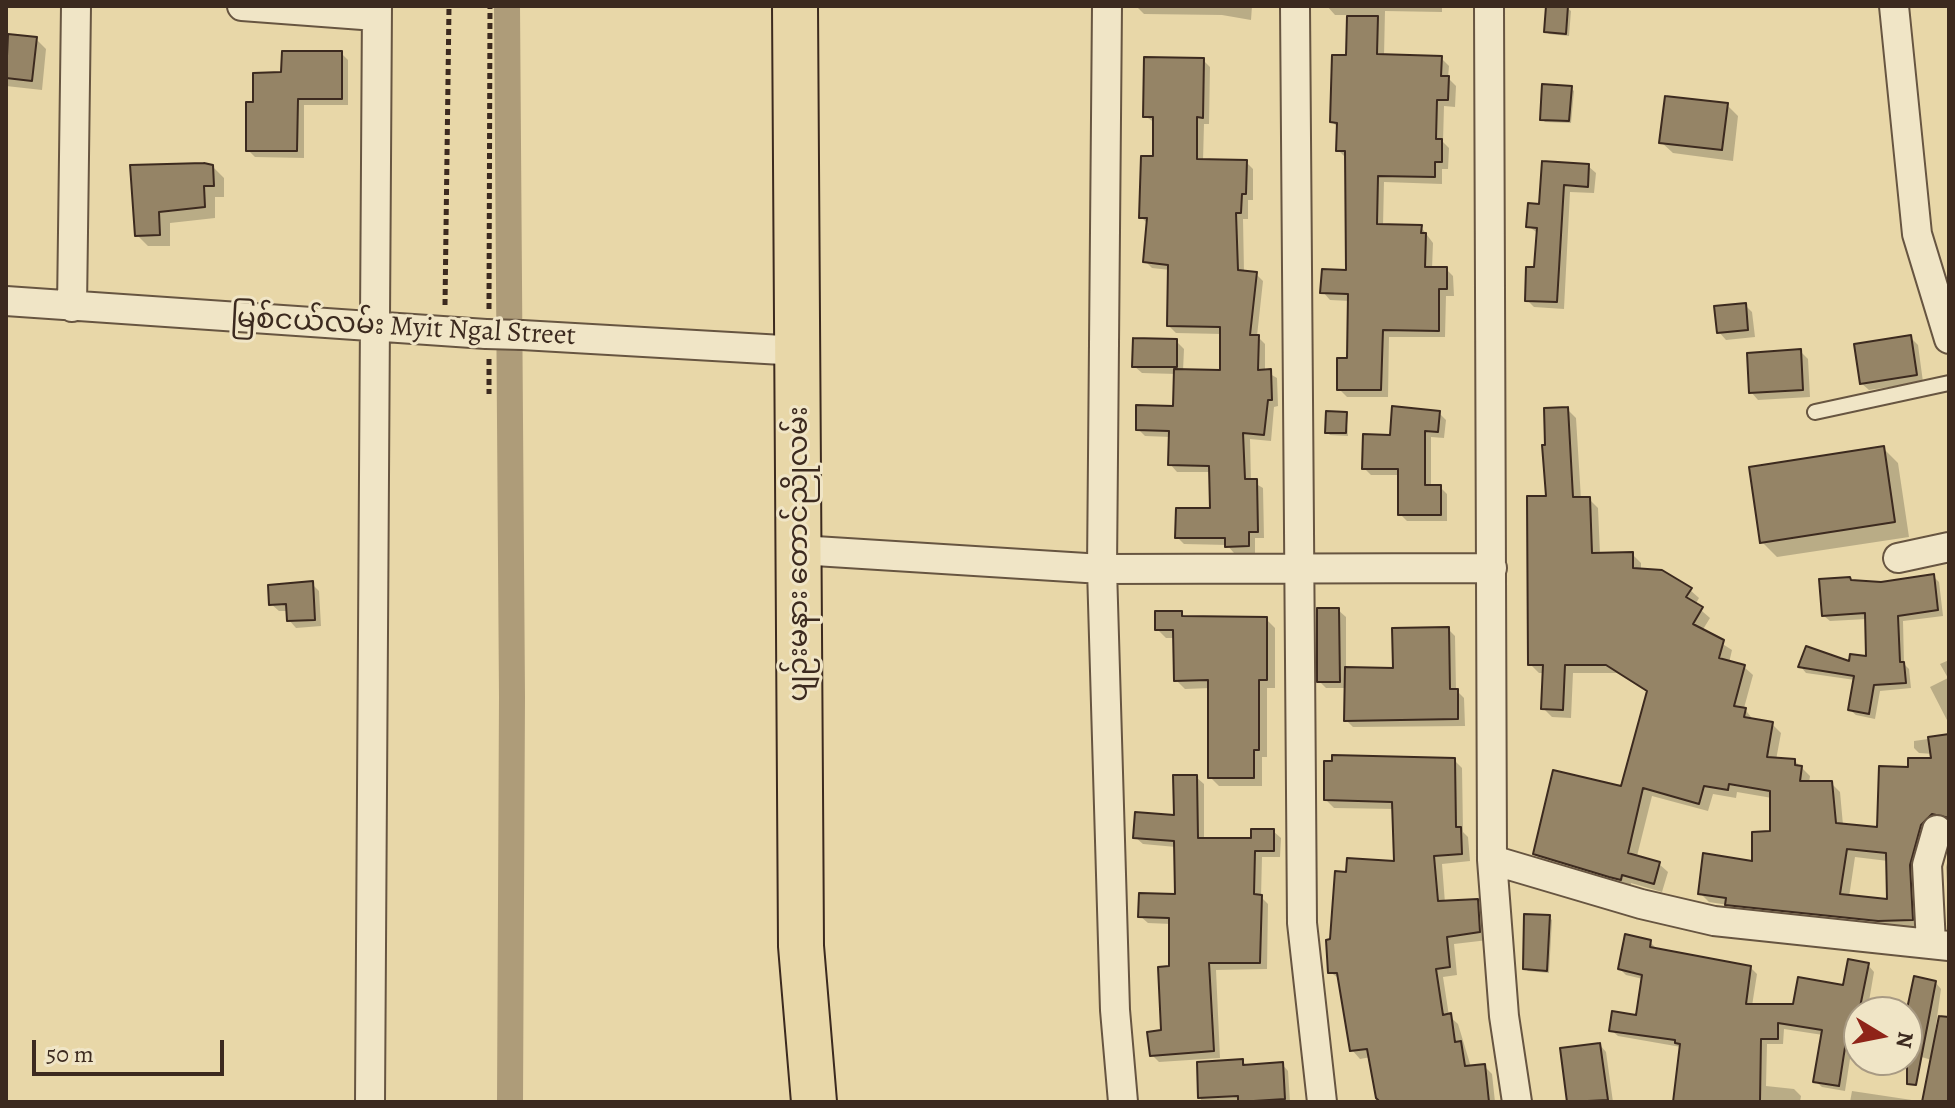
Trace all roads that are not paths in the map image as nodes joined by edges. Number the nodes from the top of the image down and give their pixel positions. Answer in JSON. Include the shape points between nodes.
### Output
{"nodes":[{"id":1,"x":76,"y":6,"type":"edge"},
{"id":2,"x":242,"y":6,"type":"edge"},
{"id":3,"x":795,"y":6,"type":"edge"},
{"id":4,"x":1107,"y":6,"type":"edge"},
{"id":5,"x":1295,"y":6,"type":"edge"},
{"id":6,"x":1489,"y":6,"type":"edge"},
{"id":7,"x":1894,"y":6,"type":"edge"},
{"id":8,"x":376,"y":11,"type":"edge"},
{"id":9,"x":6,"y":301,"type":"edge"},
{"id":10,"x":72,"y":307,"type":"junction"},
{"id":11,"x":374,"y":328,"type":"junction"},
{"id":12,"x":1949,"y":339,"type":"edge"},
{"id":13,"x":800,"y":351,"type":"junction"},
{"id":14,"x":1949,"y":383,"type":"edge"},
{"id":15,"x":1815,"y":412,"type":"dead end"},
{"id":16,"x":1949,"y":547,"type":"edge"},
{"id":17,"x":799,"y":550,"type":"junction"},
{"id":18,"x":1898,"y":558,"type":"dead end"},
{"id":19,"x":1492,"y":568,"type":"junction"},
{"id":20,"x":1102,"y":569,"type":"junction"},
{"id":21,"x":1300,"y":571,"type":"junction"},
{"id":22,"x":1937,"y":830,"type":"dead end"},
{"id":23,"x":1492,"y":860,"type":"junction"},
{"id":24,"x":1940,"y":945,"type":"edge"},
{"id":25,"x":370,"y":1102,"type":"edge"},
{"id":26,"x":814,"y":1102,"type":"edge"},
{"id":27,"x":1123,"y":1102,"type":"edge"},
{"id":28,"x":1322,"y":1102,"type":"edge"},
{"id":29,"x":1517,"y":1102,"type":"edge"}],
"edges":[{"from":1,"to":10,"type":"street"},
{"from":2,"to":8,"type":"street"},
{"from":3,"to":13,"type":"main road","name":"ပျဉ်းမနား တောင်ညိုလမ်း"},
{"from":4,"to":20,"type":"street"},
{"from":5,"to":21,"type":"street"},
{"from":6,"to":19,"type":"street"},
{"from":7,"to":12,"type":"street","via":[[1917,234]]},
{"from":8,"to":11,"type":"street"},
{"from":9,"to":10,"type":"street","name":"မြစ်ငယ်လမ်း Myit Ngal Street"},
{"from":10,"to":11,"type":"street","name":"မြစ်ငယ်လမ်း Myit Ngal Street"},
{"from":11,"to":13,"type":"street","name":"မြစ်ငယ်လမ်း Myit Ngal Street","bridge":true},
{"from":11,"to":25,"type":"street"},
{"from":13,"to":17,"type":"main road","name":"ပျဉ်းမနား တောင်ညိုလမ်း"},
{"from":14,"to":15,"type":"lane"},
{"from":16,"to":18,"type":"street"},
{"from":17,"to":20,"type":"street"},
{"from":17,"to":26,"type":"main road","name":"ပျဉ်းမနား တောင်ညိုလမ်း","via":[[801,946]]},
{"from":19,"to":21,"type":"street"},
{"from":19,"to":23,"type":"street"},
{"from":20,"to":21,"type":"street"},
{"from":20,"to":27,"type":"street","via":[[1115,1010]]},
{"from":21,"to":28,"type":"street","via":[[1302,923]]},
{"from":22,"to":24,"type":"street","via":[[1927,865]]},
{"from":23,"to":24,"type":"street","via":[[1714,921]]},
{"from":23,"to":29,"type":"street","via":[[1504,1016]]}]}
